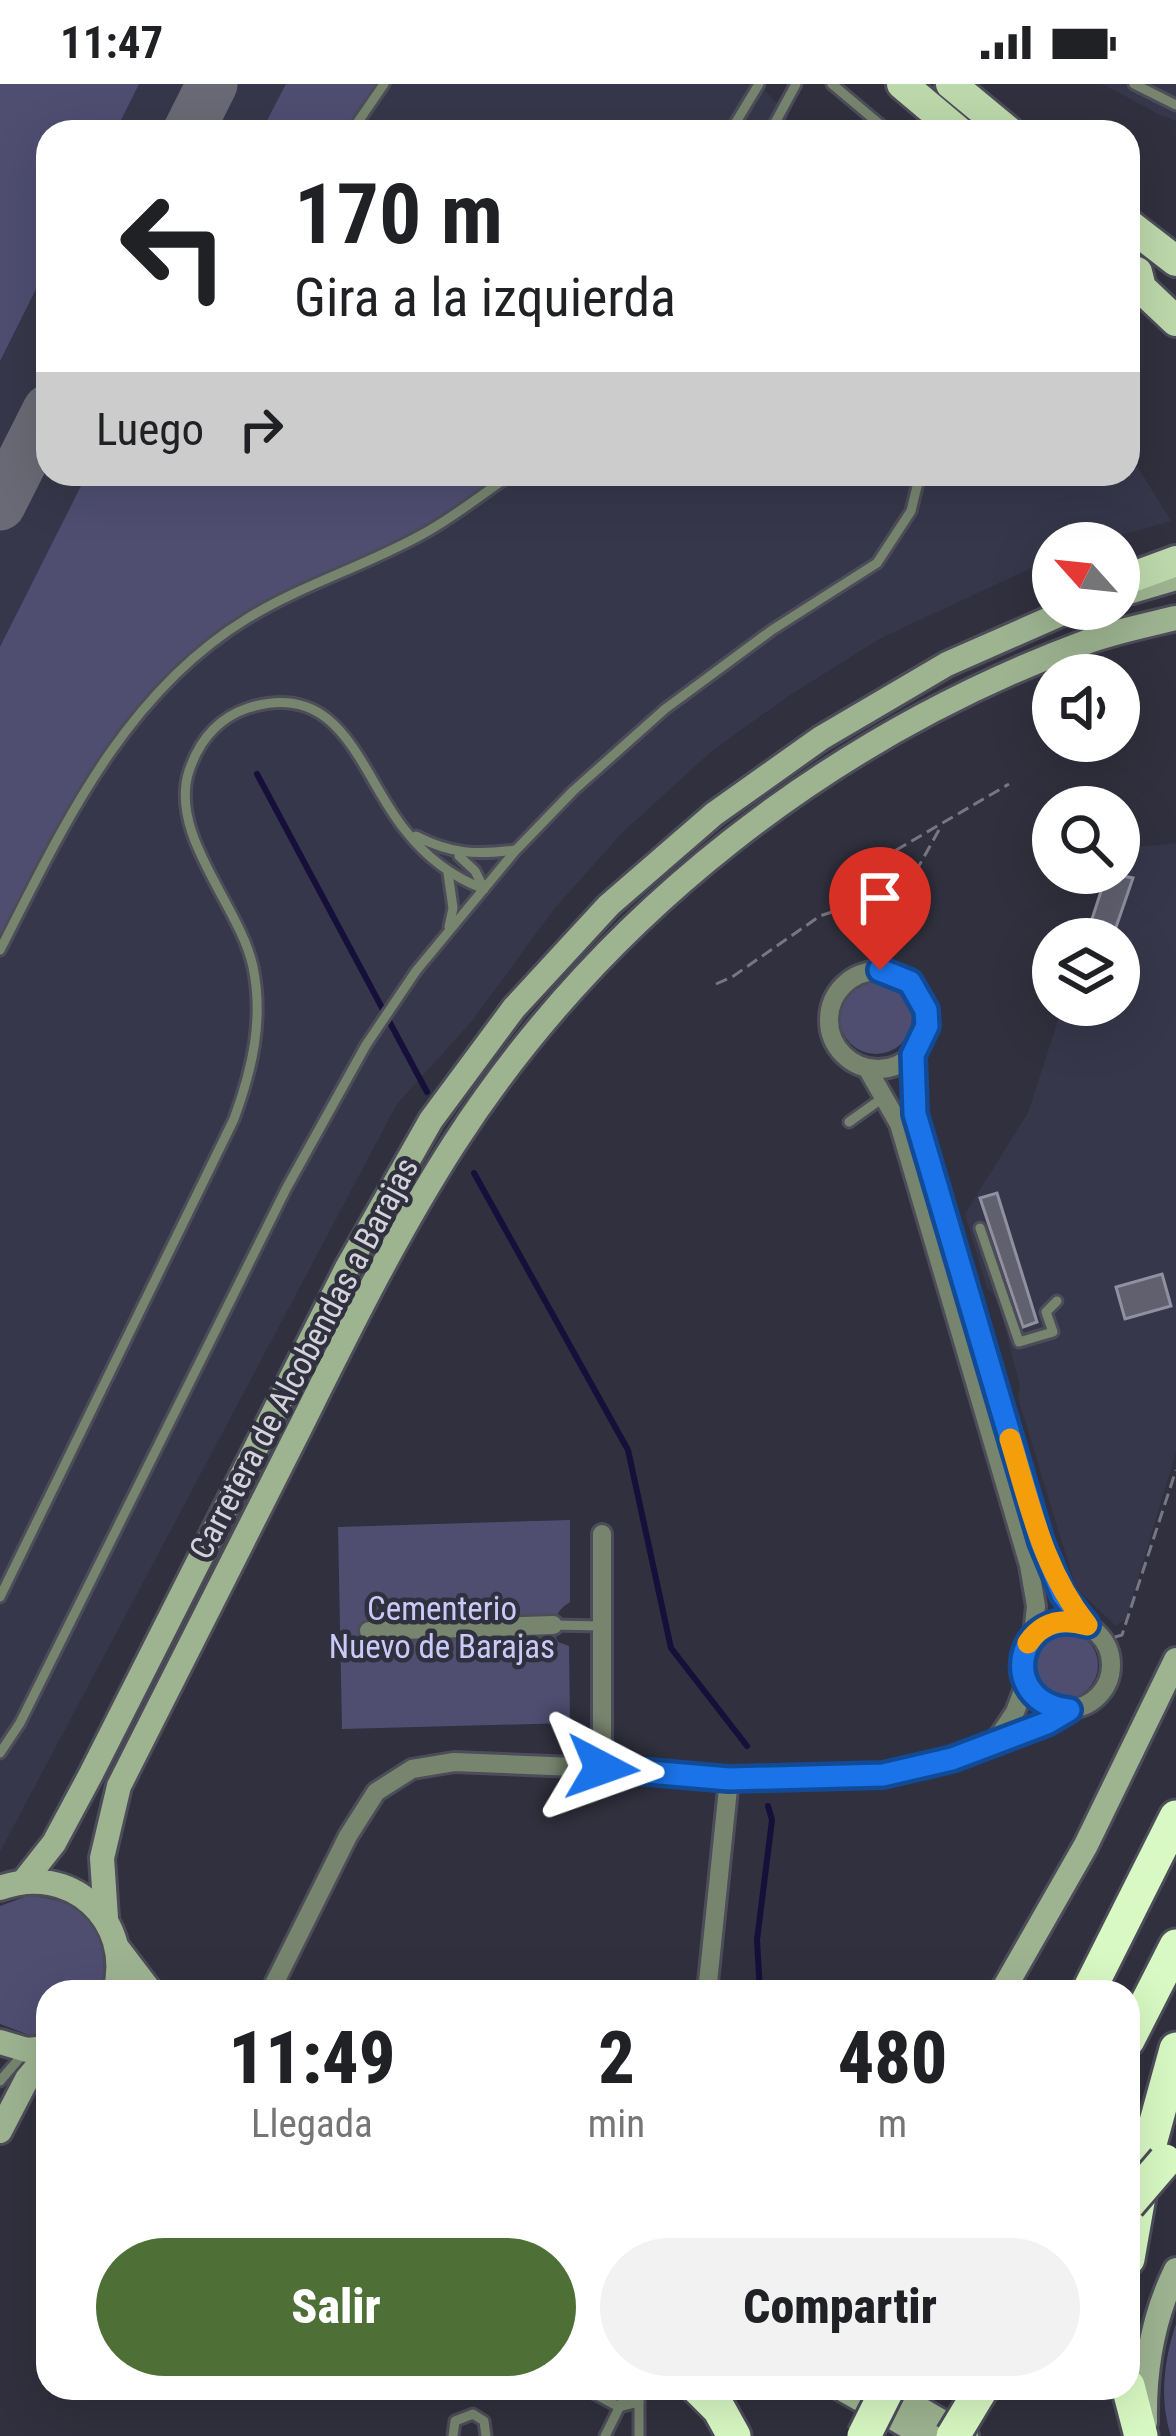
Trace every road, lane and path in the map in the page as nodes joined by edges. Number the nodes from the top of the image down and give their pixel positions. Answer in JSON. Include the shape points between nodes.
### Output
{"nodes":[{"id":1,"x":384,"y":84,"type":"edge"},
{"id":2,"x":759,"y":84,"type":"edge"},
{"id":3,"x":796,"y":84,"type":"edge"},
{"id":4,"x":832,"y":84,"type":"edge"},
{"id":5,"x":902,"y":84,"type":"edge"},
{"id":6,"x":952,"y":84,"type":"edge"},
{"id":7,"x":1134,"y":84,"type":"edge"},
{"id":8,"x":1176,"y":104,"type":"edge"},
{"id":9,"x":359,"y":120,"type":"edge"},
{"id":10,"x":737,"y":120,"type":"edge"},
{"id":11,"x":775,"y":120,"type":"edge"},
{"id":12,"x":875,"y":120,"type":"edge"},
{"id":13,"x":945,"y":120,"type":"edge"},
{"id":14,"x":995,"y":120,"type":"edge"},
{"id":15,"x":1140,"y":233,"type":"edge"},
{"id":16,"x":1176,"y":261,"type":"edge"},
{"id":17,"x":1140,"y":274,"type":"edge"},
{"id":18,"x":1140,"y":286,"type":"edge"},
{"id":19,"x":1176,"y":302,"type":"edge"},
{"id":20,"x":1176,"y":321,"type":"edge"},
{"id":21,"x":494,"y":486,"type":"edge"},
{"id":22,"x":917,"y":486,"type":"edge"},
{"id":23,"x":1176,"y":561,"type":"edge"},
{"id":24,"x":1140,"y":574,"type":"edge"},
{"id":25,"x":1176,"y":578,"type":"edge"},
{"id":26,"x":1140,"y":588,"type":"edge"},
{"id":27,"x":1176,"y":618,"type":"edge"},
{"id":28,"x":1032,"y":627,"type":"edge"},
{"id":29,"x":1009,"y":784,"type":"dead end"},
{"id":30,"x":940,"y":826,"type":"junction"},
{"id":31,"x":406,"y":831,"type":"junction"},
{"id":32,"x":516,"y":850,"type":"junction"},
{"id":33,"x":454,"y":852,"type":"junction"},
{"id":34,"x":448,"y":873,"type":"junction"},
{"id":35,"x":484,"y":889,"type":"junction"},
{"id":36,"x":831,"y":912,"type":"junction"},
{"id":37,"x":864,"y":926,"type":"junction"},
{"id":38,"x":448,"y":932,"type":"junction"},
{"id":39,"x":0,"y":950,"type":"edge"},
{"id":40,"x":880,"y":970,"type":"junction"},
{"id":41,"x":716,"y":984,"type":"dead end"},
{"id":42,"x":913,"y":1055,"type":"junction"},
{"id":43,"x":867,"y":1068,"type":"junction"},
{"id":44,"x":884,"y":1097,"type":"junction"},
{"id":45,"x":849,"y":1122,"type":"dead end"},
{"id":46,"x":980,"y":1228,"type":"dead end"},
{"id":47,"x":1058,"y":1301,"type":"dead end"},
{"id":48,"x":1176,"y":1470,"type":"edge"},
{"id":49,"x":602,"y":1534,"type":"dead end"},
{"id":50,"x":0,"y":1597,"type":"edge"},
{"id":51,"x":553,"y":1625,"type":"joint"},
{"id":52,"x":1087,"y":1625,"type":"junction"},
{"id":53,"x":601,"y":1626,"type":"junction"},
{"id":54,"x":369,"y":1631,"type":"dead end"},
{"id":55,"x":1033,"y":1636,"type":"junction"},
{"id":56,"x":1115,"y":1637,"type":"dead end"},
{"id":57,"x":1176,"y":1660,"type":"edge"},
{"id":58,"x":1025,"y":1683,"type":"junction"},
{"id":59,"x":1069,"y":1710,"type":"junction"},
{"id":60,"x":997,"y":1739,"type":"junction"},
{"id":61,"x":0,"y":1753,"type":"edge"},
{"id":62,"x":602,"y":1768,"type":"junction"},
{"id":63,"x":729,"y":1779,"type":"junction"},
{"id":64,"x":1176,"y":1817,"type":"edge"},
{"id":65,"x":12,"y":1884,"type":"edge"},
{"id":66,"x":106,"y":1918,"type":"junction"},
{"id":67,"x":1176,"y":1946,"type":"edge"},
{"id":68,"x":118,"y":1950,"type":"junction"},
{"id":69,"x":116,"y":1980,"type":"edge"},
{"id":70,"x":142,"y":1980,"type":"edge"},
{"id":71,"x":274,"y":1980,"type":"edge"},
{"id":72,"x":707,"y":1980,"type":"edge"},
{"id":73,"x":1009,"y":1980,"type":"edge"},
{"id":74,"x":1094,"y":1980,"type":"edge"},
{"id":75,"x":1140,"y":2016,"type":"edge"},
{"id":76,"x":0,"y":2042,"type":"edge"},
{"id":77,"x":1176,"y":2049,"type":"edge"},
{"id":78,"x":36,"y":2050,"type":"edge"},
{"id":79,"x":36,"y":2055,"type":"edge"},
{"id":80,"x":36,"y":2061,"type":"edge"},
{"id":81,"x":0,"y":2081,"type":"edge"},
{"id":82,"x":0,"y":2131,"type":"edge"},
{"id":83,"x":1170,"y":2154,"type":"edge"},
{"id":84,"x":1140,"y":2190,"type":"edge"},
{"id":85,"x":1140,"y":2191,"type":"edge"},
{"id":86,"x":1176,"y":2270,"type":"edge"},
{"id":87,"x":606,"y":2400,"type":"edge"},
{"id":88,"x":623,"y":2400,"type":"edge"},
{"id":89,"x":710,"y":2400,"type":"edge"},
{"id":90,"x":863,"y":2400,"type":"edge"},
{"id":91,"x":880,"y":2400,"type":"edge"},
{"id":92,"x":905,"y":2400,"type":"edge"},
{"id":93,"x":948,"y":2400,"type":"edge"},
{"id":94,"x":974,"y":2400,"type":"edge"},
{"id":95,"x":1132,"y":2400,"type":"edge"},
{"id":96,"x":639,"y":2402,"type":"joint"},
{"id":97,"x":619,"y":2407,"type":"junction"},
{"id":98,"x":450,"y":2436,"type":"edge"},
{"id":99,"x":486,"y":2436,"type":"edge"},
{"id":100,"x":604,"y":2436,"type":"edge"},
{"id":101,"x":639,"y":2436,"type":"edge"},
{"id":102,"x":734,"y":2436,"type":"edge"},
{"id":103,"x":864,"y":2436,"type":"edge"},
{"id":104,"x":928,"y":2436,"type":"edge"},
{"id":105,"x":952,"y":2436,"type":"edge"},
{"id":106,"x":966,"y":2436,"type":"edge"},
{"id":107,"x":1144,"y":2436,"type":"edge"}],
"edges":[{"from":1,"to":9,"type":"lane"},
{"from":2,"to":10,"type":"lane"},
{"from":3,"to":11,"type":"lane"},
{"from":4,"to":12,"type":"lane"},
{"from":5,"to":13,"type":"main road"},
{"from":6,"to":14,"type":"main road"},
{"from":7,"to":8,"type":"lane"},
{"from":15,"to":16,"type":"main road"},
{"from":17,"to":19,"type":"main road"},
{"from":18,"to":20,"type":"main road"},
{"from":21,"to":39,"type":"lane","via":[[422,535],[246,619],[184,668],[119,738],[74,806]]},
{"from":22,"to":32,"type":"lane","via":[[877,563],[665,709]]},
{"from":23,"to":24,"type":"main road"},
{"from":25,"to":26,"type":"street"},
{"from":27,"to":66,"type":"street","name":"Carretera de Alcobendas a Barajas","via":[[1091,640],[988,683],[841,760],[736,836],[631,928],[538,1029],[455,1143],[375,1279],[119,1786],[102,1858]]},
{"from":28,"to":65,"type":"street","name":"Carretera de Alcobendas a Barajas","via":[[947,664],[821,738],[714,814],[609,905],[514,1008],[431,1120],[347,1268],[54,1843]]},
{"from":29,"to":30,"type":"path"},
{"from":30,"to":36,"type":"path","via":[[881,859]]},
{"from":30,"to":37,"type":"path","via":[[915,873]]},
{"from":31,"to":33,"type":"lane"},
{"from":31,"to":34,"type":"lane"},
{"from":31,"to":50,"type":"lane","via":[[358,750],[311,710],[282,701],[229,714],[194,756],[184,787],[187,817],[253,964],[257,1034],[248,1081]]},
{"from":32,"to":33,"type":"lane"},
{"from":32,"to":35,"type":"lane"},
{"from":33,"to":35,"type":"lane"},
{"from":34,"to":35,"type":"lane"},
{"from":34,"to":38,"type":"lane"},
{"from":35,"to":38,"type":"lane"},
{"from":36,"to":37,"type":"path"},
{"from":36,"to":41,"type":"path"},
{"from":37,"to":40,"type":"path"},
{"from":38,"to":61,"type":"lane","via":[[366,1046],[286,1189]]},
{"from":40,"to":42,"type":"street","via":[[910,982],[926,1010]]},
{"from":40,"to":43,"type":"street","via":[[850,979],[831,1005],[840,1052]]},
{"from":42,"to":43,"type":"street"},
{"from":42,"to":52,"type":"street","via":[[915,1114],[1041,1542],[1063,1595]]},
{"from":43,"to":44,"type":"street"},
{"from":44,"to":45,"type":"lane"},
{"from":44,"to":55,"type":"street","via":[[899,1124],[1029,1565]]},
{"from":46,"to":47,"type":"lane","via":[[1019,1342],[1053,1332],[1046,1312]]},
{"from":48,"to":56,"type":"path","via":[[1132,1612]]},
{"from":49,"to":53,"type":"street"},
{"from":51,"to":53,"type":"lane"},
{"from":51,"to":54,"type":"street"},
{"from":52,"to":55,"type":"street","via":[[1058,1621]]},
{"from":52,"to":59,"type":"street","via":[[1107,1647],[1110,1675],[1095,1699]]},
{"from":53,"to":62,"type":"street"},
{"from":55,"to":58,"type":"street","via":[[1022,1658]]},
{"from":57,"to":73,"type":"street"},
{"from":58,"to":59,"type":"street","via":[[1042,1702]]},
{"from":58,"to":60,"type":"street"},
{"from":59,"to":60,"type":"street"},
{"from":60,"to":63,"type":"street","via":[[883,1775]]},
{"from":62,"to":63,"type":"street"},
{"from":62,"to":71,"type":"street","via":[[454,1762],[412,1769],[376,1792]]},
{"from":63,"to":72,"type":"street"},
{"from":64,"to":74,"type":"highway"},
{"from":65,"to":66,"type":"street","via":[[56,1882]]},
{"from":66,"to":68,"type":"street","name":"Carretera de Alcobendas a Barajas"},
{"from":67,"to":75,"type":"highway"},
{"from":68,"to":69,"type":"street"},
{"from":68,"to":70,"type":"street"},
{"from":76,"to":78,"type":"street"},
{"from":77,"to":85,"type":"highway"},
{"from":79,"to":81,"type":"lane"},
{"from":80,"to":82,"type":"street"},
{"from":83,"to":84,"type":"highway","bridge":true},
{"from":86,"to":107,"type":"street","via":[[1150,2345]]},
{"from":87,"to":97,"type":"lane"},
{"from":88,"to":97,"type":"lane"},
{"from":89,"to":102,"type":"highway"},
{"from":90,"to":104,"type":"street"},
{"from":91,"to":103,"type":"highway","bridge":true},
{"from":92,"to":106,"type":"street"},
{"from":93,"to":104,"type":"highway"},
{"from":94,"to":105,"type":"highway","bridge":true},
{"from":95,"to":107,"type":"highway"},
{"from":96,"to":97,"type":"lane"},
{"from":96,"to":101,"type":"lane"},
{"from":97,"to":100,"type":"lane"},
{"from":98,"to":99,"type":"lane","via":[[465,2414],[478,2416]]}]}
